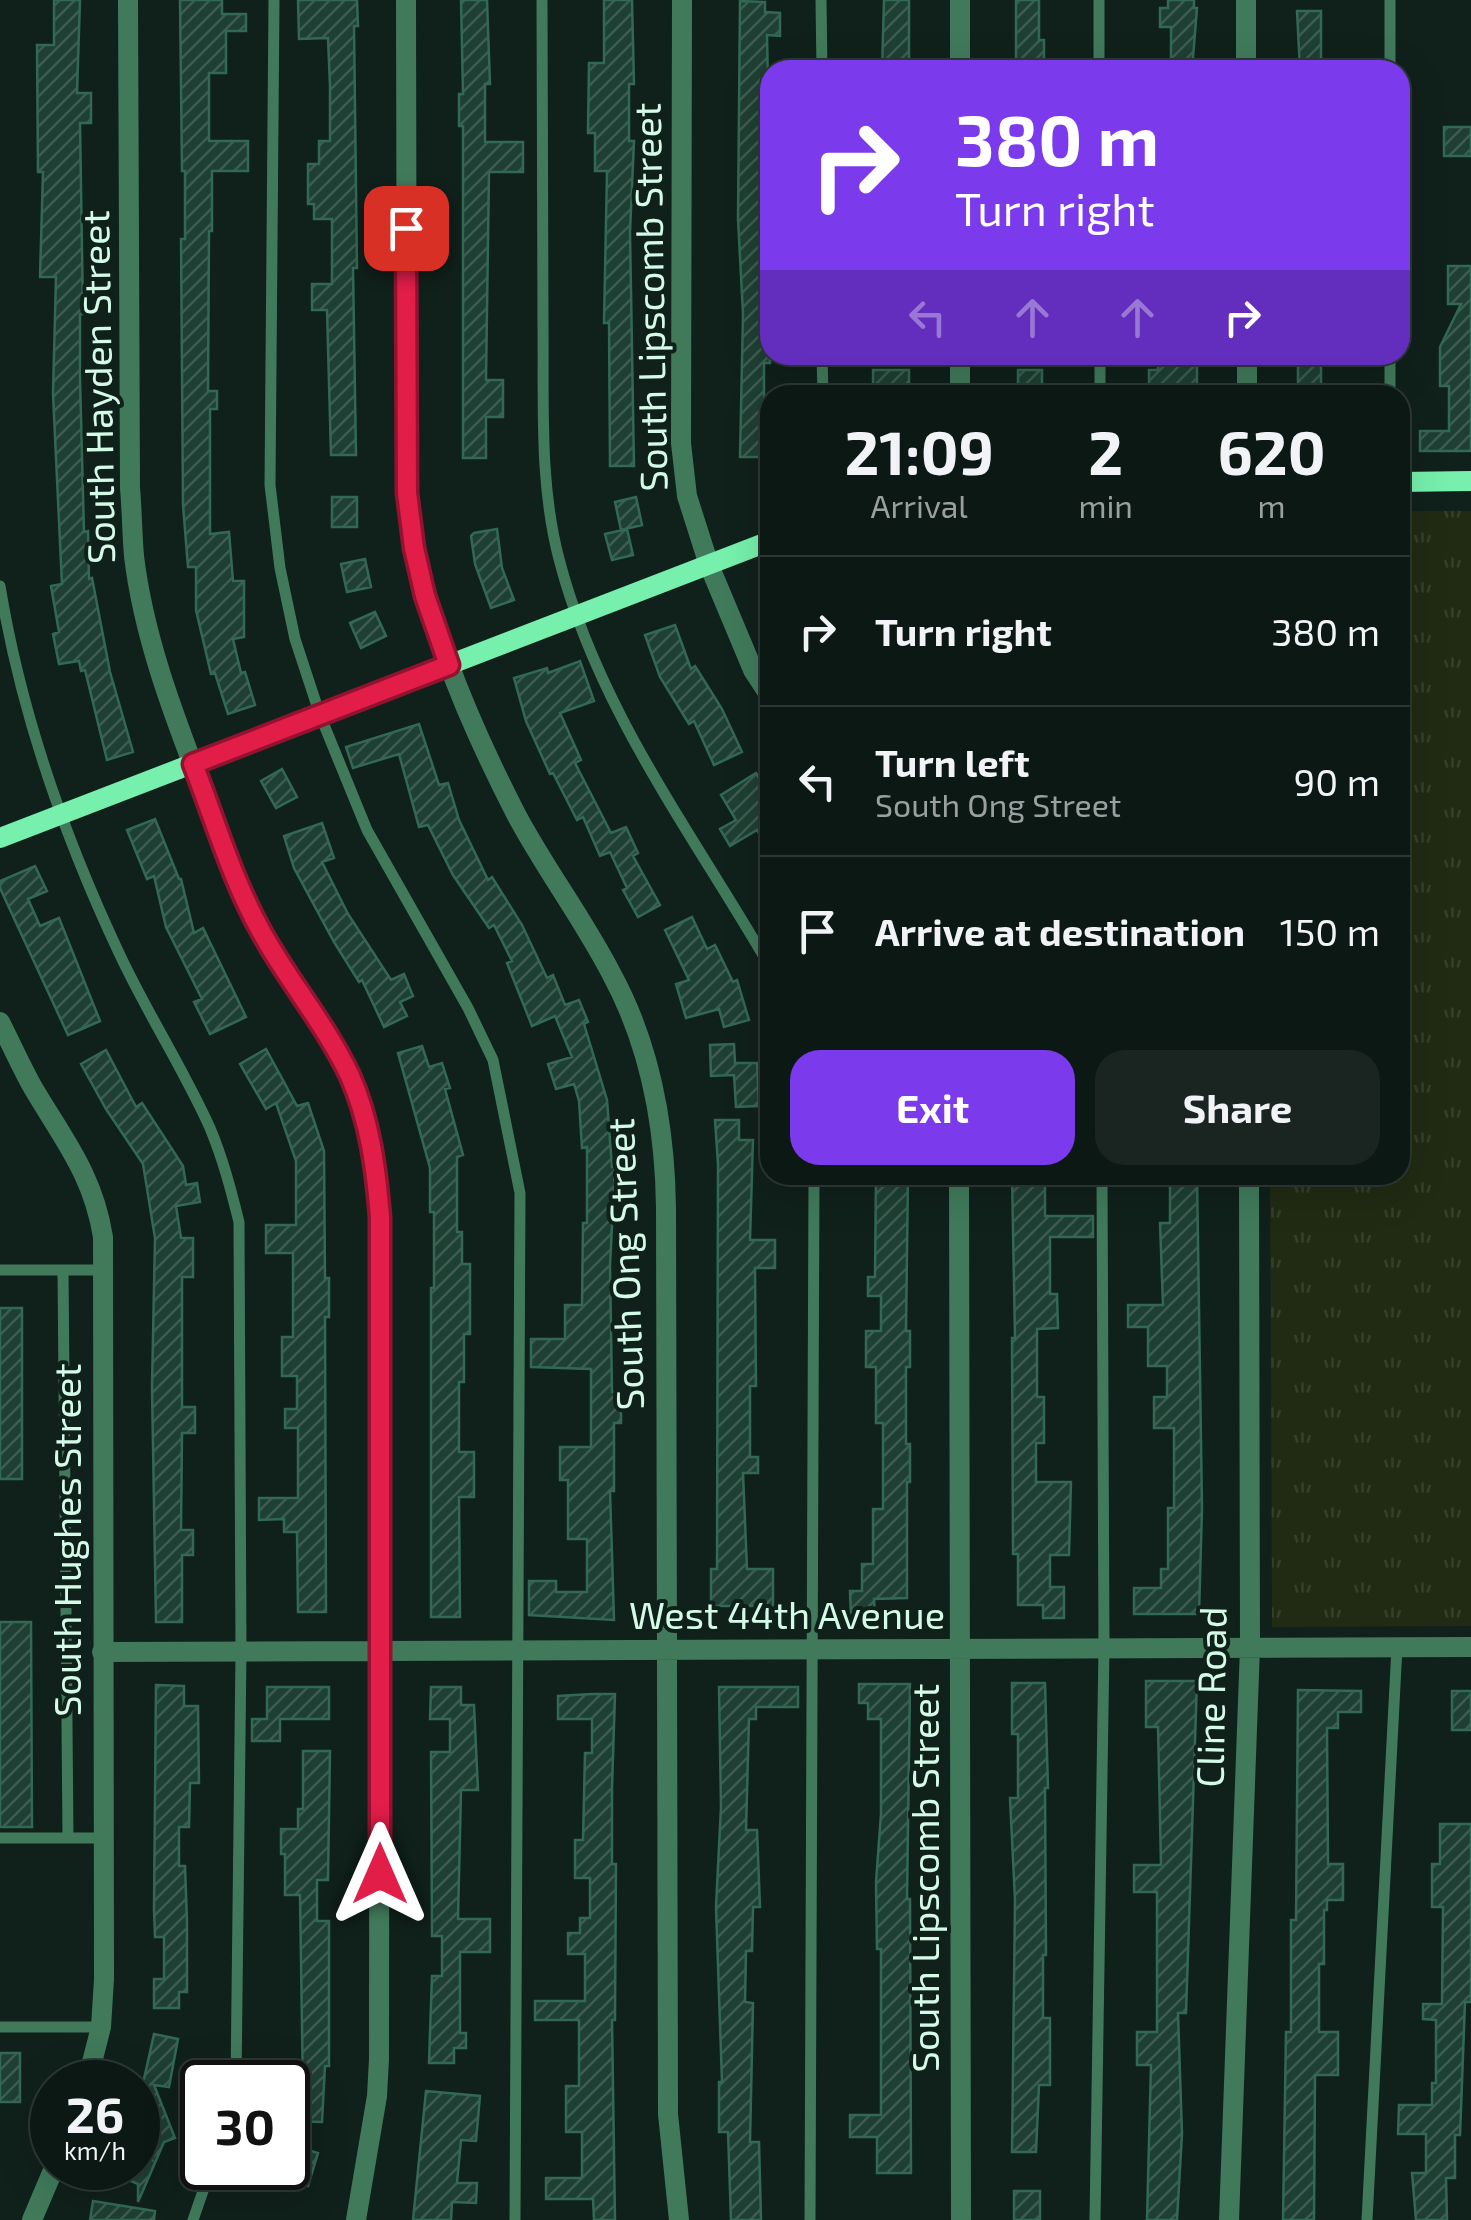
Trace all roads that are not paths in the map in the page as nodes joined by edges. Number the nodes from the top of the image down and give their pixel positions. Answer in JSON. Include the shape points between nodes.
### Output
{"nodes":[{"id":1,"x":128,"y":0,"type":"edge"},
{"id":2,"x":274,"y":0,"type":"edge"},
{"id":3,"x":406,"y":0,"type":"edge"},
{"id":4,"x":542,"y":0,"type":"edge"},
{"id":5,"x":682,"y":0,"type":"edge"},
{"id":6,"x":822,"y":0,"type":"edge"},
{"id":7,"x":960,"y":0,"type":"edge"},
{"id":8,"x":1099,"y":0,"type":"edge"},
{"id":9,"x":1246,"y":0,"type":"edge"},
{"id":10,"x":1390,"y":0,"type":"edge"},
{"id":11,"x":822,"y":60,"type":"edge"},
{"id":12,"x":960,"y":60,"type":"edge"},
{"id":13,"x":1099,"y":60,"type":"edge"},
{"id":14,"x":1246,"y":60,"type":"edge"},
{"id":15,"x":1390,"y":60,"type":"edge"},
{"id":16,"x":1471,"y":481,"type":"edge"},
{"id":17,"x":1410,"y":482,"type":"edge"},
{"id":18,"x":760,"y":545,"type":"edge"},
{"id":19,"x":710,"y":565,"type":"junction"},
{"id":20,"x":0,"y":586,"type":"edge"},
{"id":21,"x":578,"y":615,"type":"junction"},
{"id":22,"x":449,"y":665,"type":"junction"},
{"id":23,"x":760,"y":681,"type":"edge"},
{"id":24,"x":320,"y":715,"type":"junction"},
{"id":25,"x":193,"y":764,"type":"junction"},
{"id":26,"x":60,"y":815,"type":"junction"},
{"id":27,"x":0,"y":838,"type":"edge"},
{"id":28,"x":760,"y":951,"type":"edge"},
{"id":29,"x":0,"y":1022,"type":"edge"},
{"id":30,"x":814,"y":1185,"type":"edge"},
{"id":31,"x":959,"y":1185,"type":"edge"},
{"id":32,"x":1102,"y":1185,"type":"edge"},
{"id":33,"x":1248,"y":1185,"type":"edge"},
{"id":34,"x":0,"y":1270,"type":"edge"},
{"id":35,"x":64,"y":1270,"type":"junction"},
{"id":36,"x":104,"y":1270,"type":"junction"},
{"id":37,"x":1250,"y":1647,"type":"junction"},
{"id":38,"x":1397,"y":1647,"type":"junction"},
{"id":39,"x":1471,"y":1647,"type":"edge"},
{"id":40,"x":1104,"y":1648,"type":"junction"},
{"id":41,"x":811,"y":1650,"type":"junction"},
{"id":42,"x":960,"y":1650,"type":"junction"},
{"id":43,"x":518,"y":1651,"type":"junction"},
{"id":44,"x":102,"y":1652,"type":"junction"},
{"id":45,"x":241,"y":1652,"type":"junction"},
{"id":46,"x":380,"y":1652,"type":"junction"},
{"id":47,"x":666,"y":1652,"type":"junction"},
{"id":48,"x":0,"y":1838,"type":"edge"},
{"id":49,"x":68,"y":1838,"type":"junction"},
{"id":50,"x":103,"y":1838,"type":"junction"},
{"id":51,"x":100,"y":2026,"type":"junction"},
{"id":52,"x":0,"y":2027,"type":"edge"},
{"id":53,"x":93,"y":2060,"type":"edge"},
{"id":54,"x":236,"y":2060,"type":"edge"},
{"id":55,"x":45,"y":2190,"type":"edge"},
{"id":56,"x":203,"y":2190,"type":"edge"},
{"id":57,"x":32,"y":2220,"type":"edge"},
{"id":58,"x":193,"y":2220,"type":"edge"},
{"id":59,"x":356,"y":2220,"type":"edge"},
{"id":60,"x":515,"y":2220,"type":"edge"},
{"id":61,"x":679,"y":2220,"type":"edge"},
{"id":62,"x":810,"y":2220,"type":"edge"},
{"id":63,"x":961,"y":2220,"type":"edge"},
{"id":64,"x":1095,"y":2220,"type":"edge"},
{"id":65,"x":1229,"y":2220,"type":"edge"},
{"id":66,"x":1367,"y":2220,"type":"edge"}],
"edges":[{"from":1,"to":25,"type":"street","name":"South Hayden Street","via":[[134,556],[156,659]]},
{"from":2,"to":24,"type":"lane","via":[[270,485],[295,639]]},
{"from":3,"to":22,"type":"street","name":"South Ong Street","via":[[407,493],[425,596]]},
{"from":4,"to":21,"type":"lane","via":[[544,465],[559,560]]},
{"from":5,"to":19,"type":"street","name":"South Lipscomb Street","via":[[682,443],[687,496]]},
{"from":6,"to":11,"type":"lane"},
{"from":7,"to":12,"type":"street"},
{"from":8,"to":13,"type":"lane"},
{"from":9,"to":14,"type":"street"},
{"from":10,"to":15,"type":"lane"},
{"from":16,"to":17,"type":"main road"},
{"from":18,"to":19,"type":"main road"},
{"from":19,"to":21,"type":"main road"},
{"from":19,"to":23,"type":"street","name":"South Lipscomb Street"},
{"from":20,"to":26,"type":"lane","via":[[19,685]]},
{"from":21,"to":22,"type":"main road"},
{"from":21,"to":28,"type":"lane","via":[[620,718]]},
{"from":22,"to":24,"type":"main road"},
{"from":22,"to":47,"type":"street","name":"South Ong Street","via":[[519,819],[613,976],[652,1076],[666,1167]]},
{"from":24,"to":25,"type":"main road"},
{"from":24,"to":43,"type":"lane","via":[[367,830],[493,1060],[508,1128],[520,1193]]},
{"from":25,"to":26,"type":"main road"},
{"from":25,"to":46,"type":"street","name":"South Hayden Street","via":[[244,897],[336,1050],[370,1138],[380,1217]]},
{"from":26,"to":27,"type":"main road"},
{"from":26,"to":45,"type":"lane","via":[[119,954],[210,1128],[239,1222]]},
{"from":29,"to":36,"type":"street","name":"South Hughes Street","via":[[90,1181]]},
{"from":30,"to":41,"type":"lane"},
{"from":31,"to":42,"type":"street","name":"South Lipscomb Street"},
{"from":32,"to":40,"type":"lane"},
{"from":33,"to":37,"type":"street","name":"Cline Road"},
{"from":34,"to":35,"type":"lane"},
{"from":35,"to":36,"type":"lane"},
{"from":35,"to":49,"type":"lane"},
{"from":36,"to":44,"type":"street","name":"South Hughes Street"},
{"from":37,"to":38,"type":"street","name":"West 44th Avenue"},
{"from":37,"to":40,"type":"street","name":"West 44th Avenue"},
{"from":37,"to":65,"type":"street","name":"Cline Road"},
{"from":38,"to":39,"type":"street","name":"West 44th Avenue"},
{"from":38,"to":66,"type":"lane"},
{"from":40,"to":42,"type":"street","name":"West 44th Avenue"},
{"from":40,"to":64,"type":"lane"},
{"from":41,"to":42,"type":"street","name":"West 44th Avenue"},
{"from":41,"to":47,"type":"street","name":"West 44th Avenue"},
{"from":41,"to":62,"type":"lane"},
{"from":42,"to":63,"type":"street","name":"South Lipscomb Street"},
{"from":43,"to":46,"type":"street","name":"West 44th Avenue"},
{"from":43,"to":47,"type":"street","name":"West 44th Avenue"},
{"from":43,"to":60,"type":"lane"},
{"from":44,"to":45,"type":"street","name":"West 44th Avenue"},
{"from":44,"to":50,"type":"street","name":"South Hughes Street"},
{"from":45,"to":46,"type":"street","name":"West 44th Avenue"},
{"from":45,"to":54,"type":"lane"},
{"from":46,"to":59,"type":"street","name":"South Hayden Street","via":[[380,2059]]},
{"from":47,"to":61,"type":"street","name":"South Ong Street","via":[[668,2114]]},
{"from":48,"to":49,"type":"lane"},
{"from":49,"to":50,"type":"lane"},
{"from":50,"to":51,"type":"street","name":"South Hughes Street"},
{"from":51,"to":52,"type":"lane"},
{"from":51,"to":53,"type":"street","name":"South Hughes Street"},
{"from":55,"to":57,"type":"street"},
{"from":56,"to":58,"type":"lane"}]}
